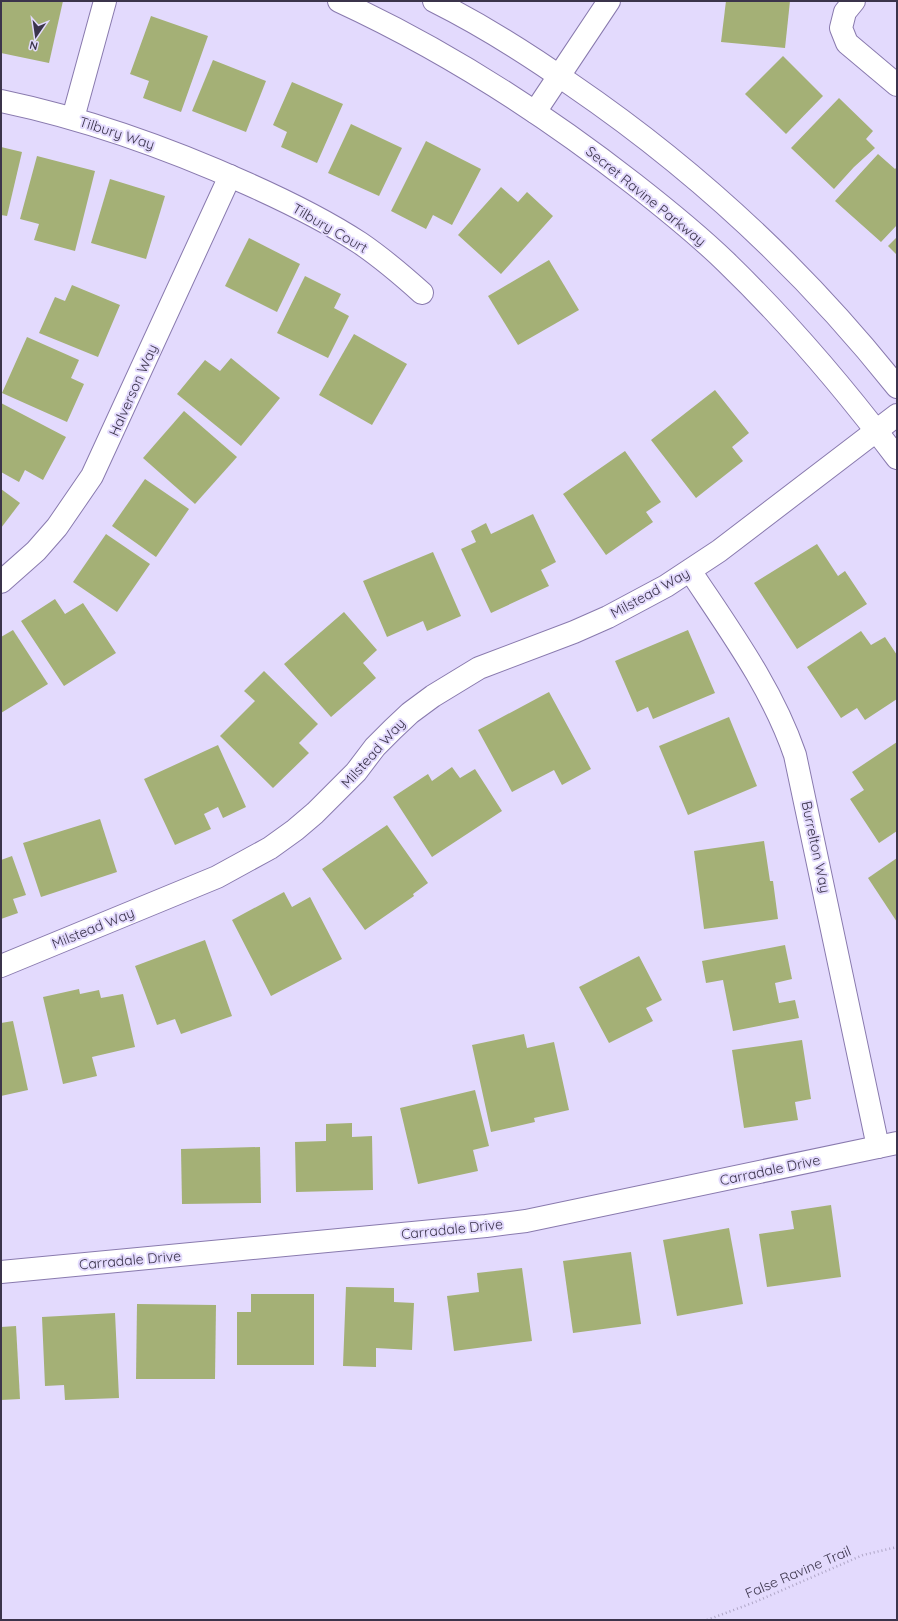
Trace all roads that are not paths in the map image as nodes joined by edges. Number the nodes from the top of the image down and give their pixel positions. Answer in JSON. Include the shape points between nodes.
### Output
{"nodes":[{"id":1,"x":105,"y":1,"type":"edge"},
{"id":2,"x":339,"y":1,"type":"edge"},
{"id":3,"x":434,"y":1,"type":"edge"},
{"id":4,"x":609,"y":1,"type":"edge"},
{"id":5,"x":854,"y":1,"type":"edge"},
{"id":6,"x":559,"y":76,"type":"junction"},
{"id":7,"x":897,"y":85,"type":"edge"},
{"id":8,"x":1,"y":101,"type":"edge"},
{"id":9,"x":535,"y":112,"type":"junction"},
{"id":10,"x":73,"y":118,"type":"junction"},
{"id":11,"x":230,"y":176,"type":"junction"},
{"id":12,"x":422,"y":293,"type":"dead end"},
{"id":13,"x":897,"y":387,"type":"edge"},
{"id":14,"x":897,"y":414,"type":"edge"},
{"id":15,"x":876,"y":431,"type":"junction"},
{"id":16,"x":897,"y":458,"type":"edge"},
{"id":17,"x":691,"y":572,"type":"junction"},
{"id":18,"x":1,"y":582,"type":"edge"},
{"id":19,"x":1,"y":966,"type":"edge"},
{"id":20,"x":888,"y":1145,"type":"edge"},
{"id":21,"x":1,"y":1272,"type":"edge"}],
"edges":[{"from":1,"to":10,"type":"street"},
{"from":2,"to":9,"type":"street","name":"Secret Ravine Parkway","via":[[423,43]]},
{"from":3,"to":6,"type":"street","via":[[508,42]]},
{"from":4,"to":6,"type":"street"},
{"from":5,"to":7,"type":"street","via":[[845,12],[841,28],[847,43]]},
{"from":6,"to":9,"type":"street"},
{"from":6,"to":13,"type":"street","via":[[653,142],[708,189],[808,284],[867,349]]},
{"from":8,"to":10,"type":"street","name":"Tilbury Way"},
{"from":9,"to":15,"type":"street","name":"Secret Ravine Parkway","via":[[658,203],[726,263],[828,371]]},
{"from":10,"to":11,"type":"street","name":"Tilbury Way","via":[[154,145]]},
{"from":11,"to":12,"type":"street","name":"Tilbury Court","via":[[328,224],[360,243]]},
{"from":11,"to":18,"type":"street","name":"Halverson Way","via":[[92,476],[57,527],[36,551]]},
{"from":14,"to":15,"type":"street","name":"Milstead Way"},
{"from":15,"to":16,"type":"street","name":"Secret Ravine Parkway"},
{"from":15,"to":17,"type":"street","name":"Milstead Way"},
{"from":17,"to":19,"type":"street","name":"Milstead Way","via":[[608,617],[479,668],[455,681],[410,713],[393,729],[356,772],[315,813],[295,830],[242,864],[217,877]]},
{"from":17,"to":20,"type":"street","name":"Burrelton Way","via":[[760,676],[786,728],[795,755]]},
{"from":20,"to":21,"type":"street","name":"Carradale Drive","via":[[526,1221]]}]}
